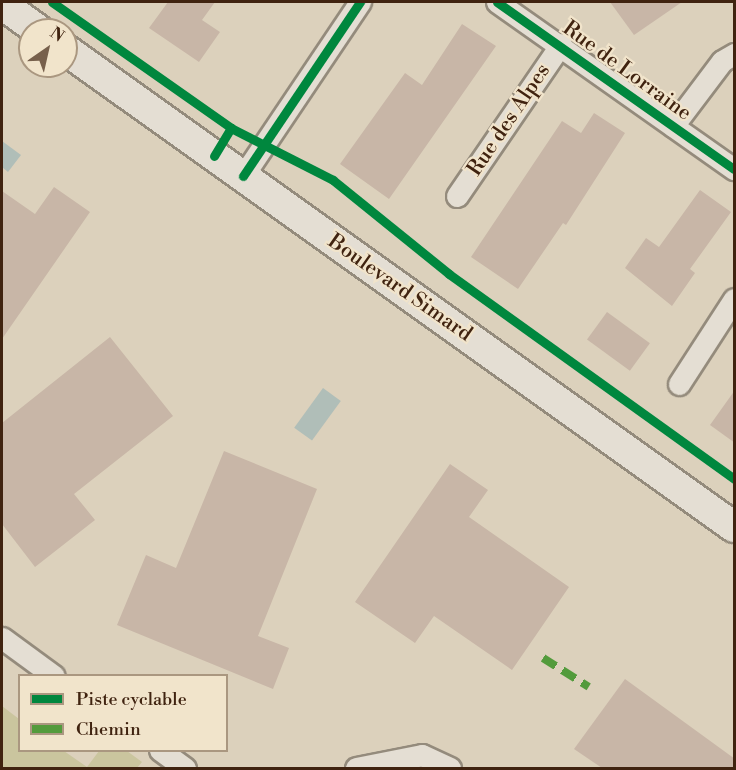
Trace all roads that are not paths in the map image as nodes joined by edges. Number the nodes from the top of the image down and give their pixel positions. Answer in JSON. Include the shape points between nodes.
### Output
{"nodes":[{"id":1,"x":360,"y":2,"type":"edge"},
{"id":2,"x":497,"y":2,"type":"edge"},
{"id":3,"x":2,"y":4,"type":"edge"},
{"id":4,"x":21,"y":18,"type":"edge"},
{"id":5,"x":561,"y":44,"type":"junction"},
{"id":6,"x":735,"y":54,"type":"edge"},
{"id":7,"x":78,"y":59,"type":"edge"},
{"id":8,"x":673,"y":126,"type":"junction"},
{"id":9,"x":735,"y":169,"type":"edge"},
{"id":10,"x":243,"y":176,"type":"junction"},
{"id":11,"x":458,"y":195,"type":"dead end"},
{"id":12,"x":735,"y":299,"type":"edge"},
{"id":13,"x":679,"y":384,"type":"dead end"},
{"id":14,"x":735,"y":527,"type":"edge"},
{"id":15,"x":2,"y":638,"type":"edge"},
{"id":16,"x":53,"y":674,"type":"edge"},
{"id":17,"x":163,"y":752,"type":"edge"},
{"id":18,"x":185,"y":768,"type":"edge"},
{"id":19,"x":356,"y":768,"type":"edge"},
{"id":20,"x":450,"y":768,"type":"edge"}],
"edges":[{"from":1,"to":10,"type":"street"},
{"from":2,"to":5,"type":"street","name":"Rue de Lorraine"},
{"from":3,"to":4,"type":"main road"},
{"from":5,"to":8,"type":"street","name":"Rue de Lorraine"},
{"from":5,"to":11,"type":"street","name":"Rue des Alpes"},
{"from":6,"to":8,"type":"street","name":"Rue de Lorraine","via":[[722,61]]},
{"from":7,"to":10,"type":"main road","name":"Boulevard Simard"},
{"from":8,"to":9,"type":"street","name":"Rue de Lorraine"},
{"from":10,"to":14,"type":"main road","name":"Boulevard Simard"},
{"from":12,"to":13,"type":"street"},
{"from":15,"to":16,"type":"street"},
{"from":17,"to":18,"type":"street"},
{"from":19,"to":20,"type":"street","via":[[422,755]]}]}
